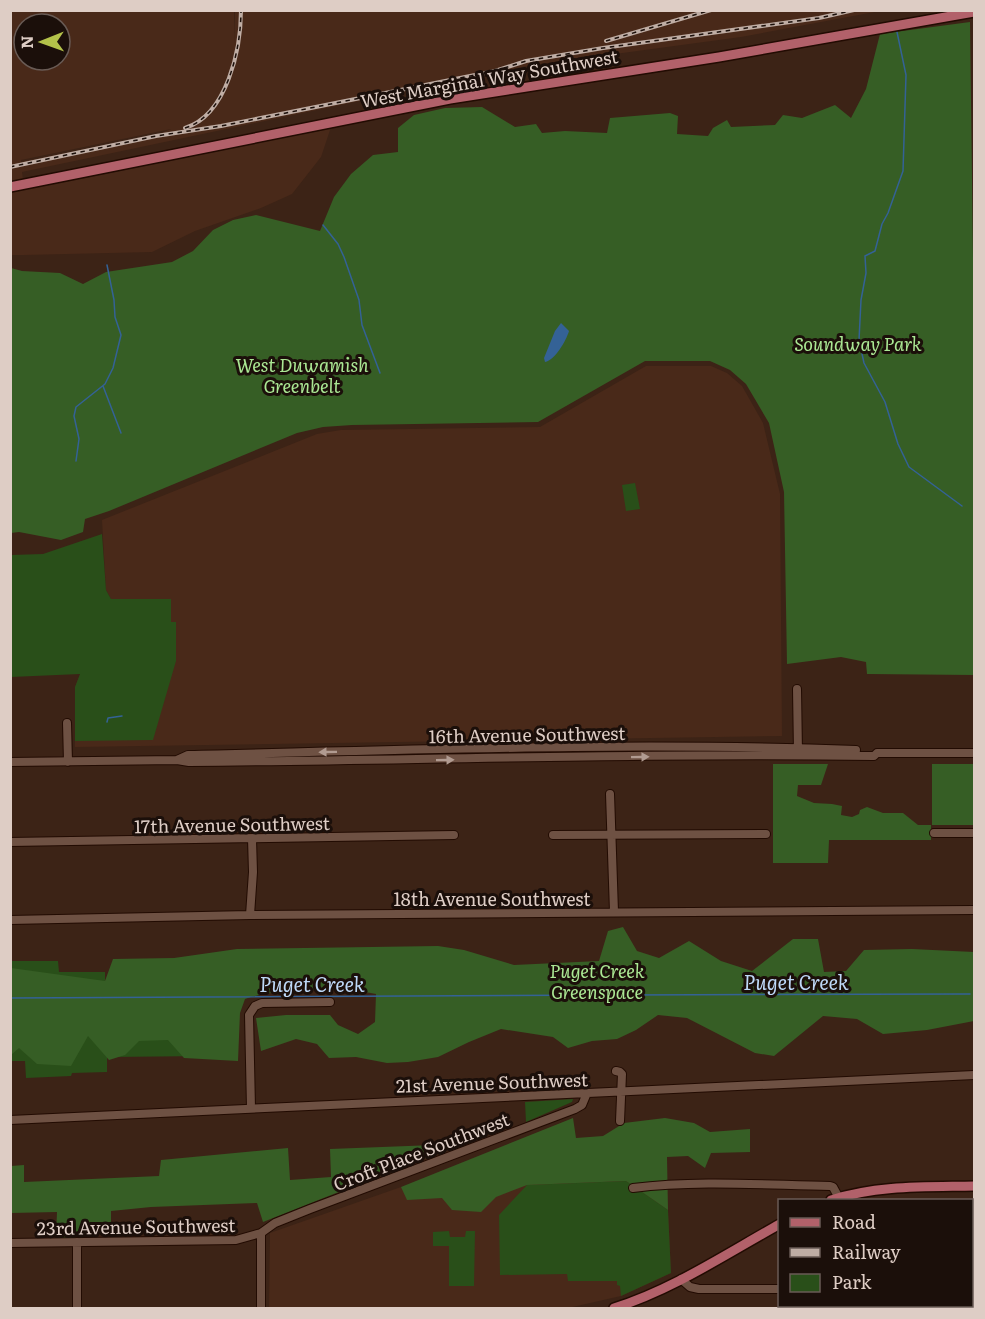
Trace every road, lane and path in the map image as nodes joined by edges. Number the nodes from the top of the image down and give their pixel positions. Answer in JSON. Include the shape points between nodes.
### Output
{"nodes":[{"id":1,"x":975,"y":12,"type":"edge"},
{"id":2,"x":10,"y":187,"type":"edge"},
{"id":3,"x":797,"y":689,"type":"dead end"},
{"id":4,"x":67,"y":723,"type":"dead end"},
{"id":5,"x":798,"y":752,"type":"junction"},
{"id":6,"x":975,"y":753,"type":"edge"},
{"id":7,"x":10,"y":762,"type":"edge"},
{"id":8,"x":68,"y":762,"type":"junction"},
{"id":9,"x":610,"y":794,"type":"dead end"},
{"id":10,"x":975,"y":832,"type":"edge"},
{"id":11,"x":934,"y":833,"type":"dead end"},
{"id":12,"x":611,"y":834,"type":"junction"},
{"id":13,"x":766,"y":834,"type":"dead end"},
{"id":14,"x":454,"y":835,"type":"dead end"},
{"id":15,"x":553,"y":835,"type":"dead end"},
{"id":16,"x":252,"y":839,"type":"junction"},
{"id":17,"x":10,"y":842,"type":"edge"},
{"id":18,"x":975,"y":910,"type":"edge"},
{"id":19,"x":614,"y":912,"type":"junction"},
{"id":20,"x":250,"y":915,"type":"junction"},
{"id":21,"x":10,"y":920,"type":"edge"},
{"id":22,"x":330,"y":1002,"type":"dead end"},
{"id":23,"x":616,"y":1071,"type":"dead end"},
{"id":24,"x":975,"y":1076,"type":"edge"},
{"id":25,"x":622,"y":1091,"type":"junction"},
{"id":26,"x":587,"y":1093,"type":"junction"},
{"id":27,"x":251,"y":1108,"type":"junction"},
{"id":28,"x":10,"y":1120,"type":"edge"},
{"id":29,"x":620,"y":1121,"type":"dead end"},
{"id":30,"x":975,"y":1186,"type":"edge"},
{"id":31,"x":633,"y":1188,"type":"dead end"},
{"id":32,"x":835,"y":1199,"type":"edge"},
{"id":33,"x":778,"y":1225,"type":"edge"},
{"id":34,"x":261,"y":1233,"type":"junction"},
{"id":35,"x":77,"y":1242,"type":"junction"},
{"id":36,"x":10,"y":1243,"type":"edge"},
{"id":37,"x":681,"y":1279,"type":"junction"},
{"id":38,"x":778,"y":1289,"type":"edge"},
{"id":39,"x":624,"y":1307,"type":"edge"},
{"id":40,"x":77,"y":1308,"type":"edge"},
{"id":41,"x":261,"y":1308,"type":"edge"},
{"id":42,"x":614,"y":1308,"type":"edge"}],
"edges":[{"from":1,"to":2,"type":"main road","name":"West Marginal Way Southwest","via":[[450,99]]},
{"from":3,"to":5,"type":"street"},
{"from":4,"to":8,"type":"street"},
{"from":5,"to":6,"type":"street","name":"16th Avenue Southwest","via":[[874,756]]},
{"from":5,"to":8,"type":"street","name":"16th Avenue Southwest"},
{"from":7,"to":8,"type":"street","name":"16th Avenue Southwest"},
{"from":9,"to":12,"type":"street"},
{"from":10,"to":11,"type":"street"},
{"from":12,"to":13,"type":"street"},
{"from":12,"to":15,"type":"street"},
{"from":12,"to":19,"type":"street"},
{"from":14,"to":16,"type":"street","name":"17th Avenue Southwest"},
{"from":16,"to":17,"type":"street","name":"17th Avenue Southwest"},
{"from":16,"to":20,"type":"street"},
{"from":18,"to":19,"type":"street","name":"18th Avenue Southwest"},
{"from":19,"to":20,"type":"street","name":"18th Avenue Southwest"},
{"from":20,"to":21,"type":"street","name":"18th Avenue Southwest"},
{"from":22,"to":27,"type":"street","via":[[262,1003],[250,1011]]},
{"from":23,"to":25,"type":"street","via":[[622,1074]]},
{"from":24,"to":25,"type":"street","name":"21st Avenue Southwest"},
{"from":25,"to":26,"type":"street","name":"21st Avenue Southwest"},
{"from":25,"to":29,"type":"street"},
{"from":26,"to":27,"type":"street","name":"21st Avenue Southwest"},
{"from":26,"to":34,"type":"street","name":"Croft Place Southwest","via":[[582,1105],[575,1109],[284,1219]]},
{"from":27,"to":28,"type":"street","name":"21st Avenue Southwest"},
{"from":30,"to":32,"type":"main road","via":[[889,1188]]},
{"from":31,"to":32,"type":"street","via":[[692,1184],[830,1186]]},
{"from":33,"to":37,"type":"main road"},
{"from":34,"to":35,"type":"street","name":"23rd Avenue Southwest","via":[[225,1241]]},
{"from":34,"to":41,"type":"street"},
{"from":35,"to":36,"type":"street","name":"23rd Avenue Southwest"},
{"from":35,"to":40,"type":"street"},
{"from":37,"to":38,"type":"street","via":[[699,1289]]},
{"from":37,"to":39,"type":"main road"},
{"from":39,"to":42,"type":"main road"}]}
